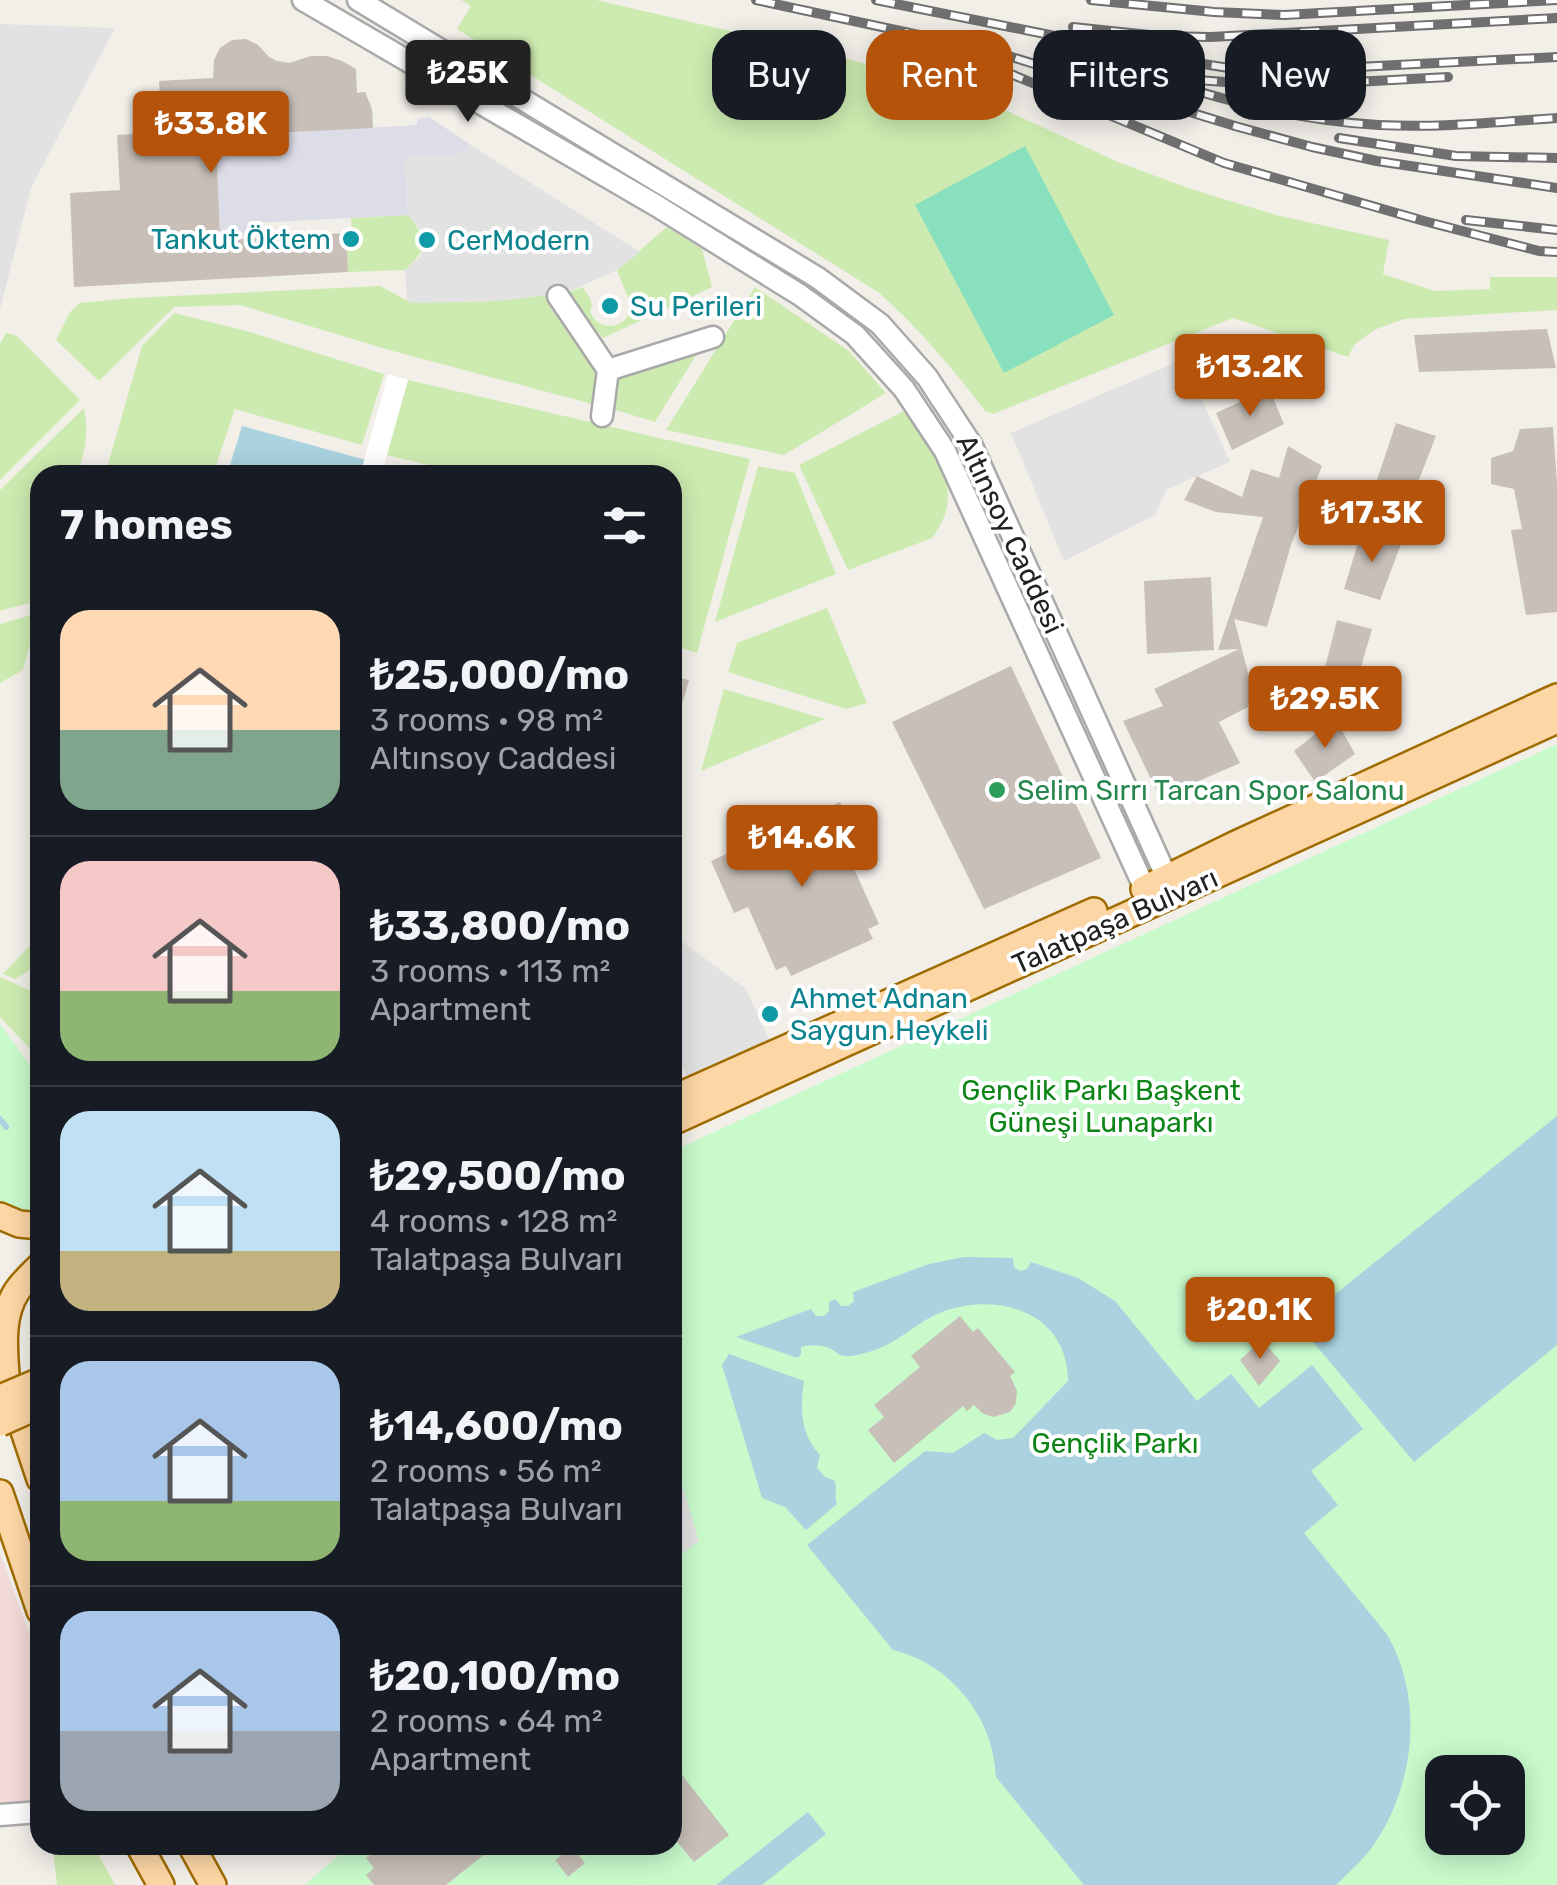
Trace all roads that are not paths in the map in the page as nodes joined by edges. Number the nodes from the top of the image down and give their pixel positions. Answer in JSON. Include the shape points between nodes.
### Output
{"nodes":[{"id":1,"x":303,"y":0,"type":"edge"},
{"id":2,"x":358,"y":0,"type":"edge"},
{"id":3,"x":671,"y":188,"type":"junction"},
{"id":4,"x":657,"y":206,"type":"junction"},
{"id":5,"x":558,"y":296,"type":"dead end"},
{"id":6,"x":712,"y":337,"type":"dead end"},
{"id":7,"x":608,"y":370,"type":"junction"},
{"id":8,"x":602,"y":416,"type":"dead end"},
{"id":9,"x":1557,"y":697,"type":"edge"},
{"id":10,"x":1557,"y":720,"type":"edge"},
{"id":11,"x":1156,"y":884,"type":"junction"},
{"id":12,"x":682,"y":1094,"type":"edge"},
{"id":13,"x":682,"y":1117,"type":"edge"},
{"id":14,"x":0,"y":1216,"type":"edge"},
{"id":15,"x":30,"y":1225,"type":"edge"},
{"id":16,"x":30,"y":1277,"type":"edge"},
{"id":17,"x":2,"y":1378,"type":"edge"},
{"id":18,"x":30,"y":1379,"type":"edge"},
{"id":19,"x":30,"y":1410,"type":"edge"},
{"id":20,"x":0,"y":1423,"type":"edge"},
{"id":21,"x":30,"y":1439,"type":"edge"},
{"id":22,"x":0,"y":1494,"type":"edge"},
{"id":23,"x":0,"y":1525,"type":"edge"},
{"id":24,"x":18,"y":1552,"type":"junction"},
{"id":25,"x":30,"y":1584,"type":"edge"},
{"id":26,"x":30,"y":1813,"type":"edge"},
{"id":27,"x":0,"y":1815,"type":"edge"},
{"id":28,"x":144,"y":1855,"type":"edge"},
{"id":29,"x":196,"y":1855,"type":"edge"},
{"id":30,"x":161,"y":1885,"type":"edge"},
{"id":31,"x":213,"y":1885,"type":"edge"}],
"edges":[{"from":1,"to":4,"type":"street","name":"Altınsoy Caddesi"},
{"from":2,"to":3,"type":"street","name":"Altınsoy Caddesi"},
{"from":3,"to":4,"type":"street"},
{"from":3,"to":11,"type":"street","name":"Altınsoy Caddesi","via":[[880,324],[927,378],[972,444]]},
{"from":4,"to":11,"type":"street","name":"Altınsoy Caddesi","via":[[814,305],[855,336],[904,389],[945,451]]},
{"from":5,"to":7,"type":"street"},
{"from":6,"to":7,"type":"street"},
{"from":7,"to":8,"type":"street"},
{"from":9,"to":11,"type":"main road","name":"Talatpaşa Bulvarı"},
{"from":10,"to":13,"type":"main road","name":"Talatpaşa Bulvarı"},
{"from":11,"to":12,"type":"main road","name":"Talatpaşa Bulvarı"},
{"from":14,"to":15,"type":"main road"},
{"from":16,"to":17,"type":"main road","via":[[16,1292],[4,1330]]},
{"from":17,"to":18,"type":"main road","bridge":true},
{"from":17,"to":21,"type":"main road"},
{"from":19,"to":20,"type":"main road","bridge":true},
{"from":22,"to":24,"type":"main road"},
{"from":23,"to":24,"type":"main road"},
{"from":24,"to":25,"type":"main road"},
{"from":26,"to":27,"type":"street"},
{"from":28,"to":30,"type":"main road"},
{"from":29,"to":31,"type":"main road"}]}
